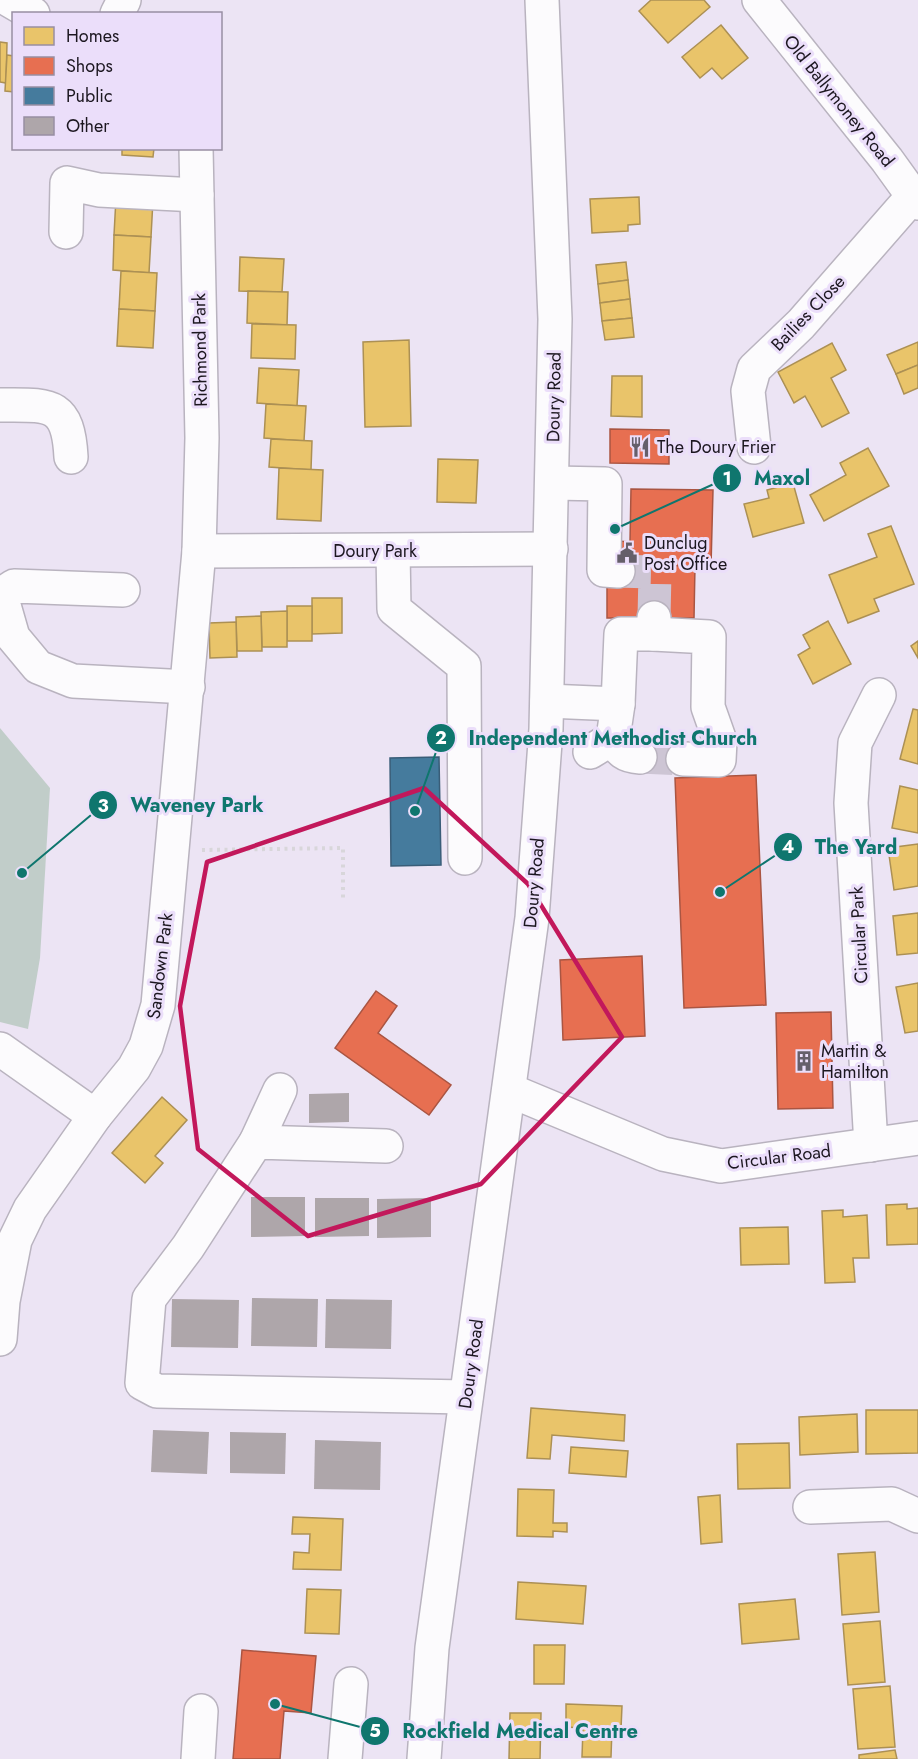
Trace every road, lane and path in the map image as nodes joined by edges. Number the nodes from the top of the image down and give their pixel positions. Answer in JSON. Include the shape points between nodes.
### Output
{"nodes":[{"id":1,"x":9,"y":0,"type":"edge"},
{"id":2,"x":542,"y":0,"type":"edge"},
{"id":3,"x":759,"y":0,"type":"edge"},
{"id":4,"x":30,"y":12,"type":"edge"},
{"id":5,"x":196,"y":150,"type":"edge"},
{"id":6,"x":197,"y":195,"type":"junction"},
{"id":7,"x":916,"y":200,"type":"edge"},
{"id":8,"x":66,"y":232,"type":"dead end"},
{"id":9,"x":0,"y":405,"type":"edge"},
{"id":10,"x":754,"y":447,"type":"dead end"},
{"id":11,"x":71,"y":457,"type":"dead end"},
{"id":12,"x":552,"y":483,"type":"junction"},
{"id":13,"x":551,"y":549,"type":"junction"},
{"id":14,"x":200,"y":551,"type":"junction"},
{"id":15,"x":393,"y":551,"type":"junction"},
{"id":16,"x":618,"y":571,"type":"dead end"},
{"id":17,"x":123,"y":590,"type":"dead end"},
{"id":18,"x":188,"y":687,"type":"junction"},
{"id":19,"x":879,"y":695,"type":"dead end"},
{"id":20,"x":547,"y":701,"type":"junction"},
{"id":21,"x":618,"y":704,"type":"junction"},
{"id":22,"x":640,"y":757,"type":"tunnel mouth"},
{"id":23,"x":683,"y":759,"type":"tunnel mouth"},
{"id":24,"x":173,"y":850,"type":"junction"},
{"id":25,"x":465,"y":858,"type":"dead end"},
{"id":26,"x":343,"y":898,"type":"dead end"},
{"id":27,"x":0,"y":1049,"type":"edge"},
{"id":28,"x":280,"y":1090,"type":"dead end"},
{"id":29,"x":509,"y":1090,"type":"junction"},
{"id":30,"x":95,"y":1116,"type":"junction"},
{"id":31,"x":918,"y":1138,"type":"edge"},
{"id":32,"x":256,"y":1142,"type":"junction"},
{"id":33,"x":871,"y":1145,"type":"junction"},
{"id":34,"x":386,"y":1146,"type":"dead end"},
{"id":35,"x":0,"y":1339,"type":"edge"},
{"id":36,"x":466,"y":1397,"type":"junction"},
{"id":37,"x":810,"y":1507,"type":"dead end"},
{"id":38,"x":918,"y":1516,"type":"edge"},
{"id":39,"x":351,"y":1684,"type":"dead end"},
{"id":40,"x":201,"y":1711,"type":"dead end"},
{"id":41,"x":198,"y":1759,"type":"edge"},
{"id":42,"x":345,"y":1759,"type":"edge"},
{"id":43,"x":424,"y":1759,"type":"edge"}],
"edges":[{"from":1,"to":4,"type":"street"},
{"from":2,"to":12,"type":"street","name":"Doury Road","via":[[555,319]]},
{"from":3,"to":7,"type":"street","name":"Old Ballymoney Road"},
{"from":5,"to":6,"type":"street","name":"Richmond Park"},
{"from":6,"to":8,"type":"street","via":[[99,190],[67,183]]},
{"from":6,"to":14,"type":"street","name":"Richmond Park"},
{"from":7,"to":10,"type":"street","name":"Bailies Close","via":[[754,369],[748,391]]},
{"from":9,"to":11,"type":"street","via":[[42,405],[61,414],[69,432]]},
{"from":12,"to":13,"type":"street","name":"Doury Road"},
{"from":12,"to":16,"type":"street","via":[[606,484],[603,570]]},
{"from":13,"to":15,"type":"street","name":"Doury Park"},
{"from":13,"to":20,"type":"street","name":"Doury Road"},
{"from":14,"to":15,"type":"street","name":"Doury Park"},
{"from":14,"to":18,"type":"street","name":"Sandown Park"},
{"from":15,"to":25,"type":"street","via":[[394,609],[464,666]]},
{"from":17,"to":18,"type":"street","via":[[14,586],[1,595],[13,637],[38,667],[73,681]]},
{"from":18,"to":24,"type":"street","name":"Sandown Park"},
{"from":19,"to":33,"type":"street","name":"Circular Park","via":[[855,743],[851,803]]},
{"from":20,"to":21,"type":"street"},
{"from":20,"to":29,"type":"street","name":"Doury Road","via":[[532,918]]},
{"from":21,"to":22,"type":"street","via":[[601,745],[629,757]]},
{"from":21,"to":23,"type":"street","via":[[621,633],[654,626],[709,637],[708,707],[720,741],[719,760]]},
{"from":24,"to":26,"type":"path","via":[[343,848]]},
{"from":24,"to":30,"type":"street","name":"Sandown Park","via":[[163,969],[151,1032],[134,1068]]},
{"from":27,"to":30,"type":"street"},
{"from":28,"to":32,"type":"street"},
{"from":29,"to":33,"type":"street","name":"Circular Road","via":[[663,1154],[721,1166]]},
{"from":29,"to":36,"type":"street","name":"Doury Road"},
{"from":30,"to":35,"type":"street","name":"Sandown Park","via":[[30,1209],[15,1240]]},
{"from":31,"to":33,"type":"street","name":"Circular Road"},
{"from":32,"to":34,"type":"street"},
{"from":32,"to":36,"type":"street","via":[[149,1299],[142,1383],[157,1391]]},
{"from":36,"to":43,"type":"street","name":"Doury Road","via":[[432,1647]]},
{"from":37,"to":38,"type":"street","via":[[892,1504]]},
{"from":39,"to":42,"type":"street"},
{"from":40,"to":41,"type":"street"}]}
